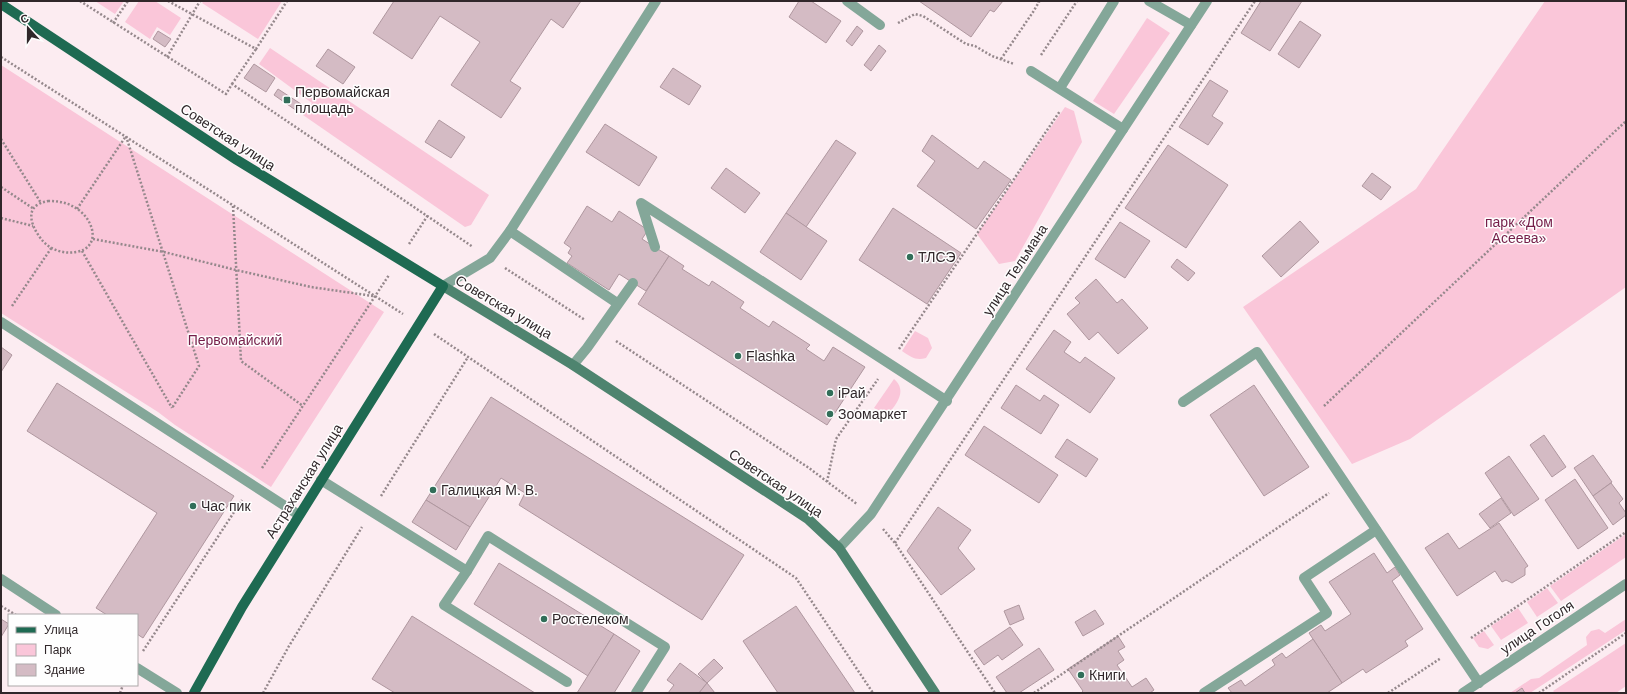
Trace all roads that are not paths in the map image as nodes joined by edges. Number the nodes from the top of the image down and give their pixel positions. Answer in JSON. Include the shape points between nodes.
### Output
{"nodes":[{"id":1,"x":656,"y":1,"type":"edge"},
{"id":2,"x":847,"y":1,"type":"edge"},
{"id":3,"x":1114,"y":1,"type":"edge"},
{"id":4,"x":1148,"y":1,"type":"edge"},
{"id":5,"x":1207,"y":1,"type":"edge"},
{"id":6,"x":1,"y":4,"type":"edge"},
{"id":7,"x":880,"y":25,"type":"road end"},
{"id":8,"x":1191,"y":25,"type":"junction"},
{"id":9,"x":1031,"y":71,"type":"road end"},
{"id":10,"x":1060,"y":88,"type":"junction"},
{"id":11,"x":1124,"y":129,"type":"junction"},
{"id":12,"x":510,"y":231,"type":"junction"},
{"id":13,"x":656,"y":248,"type":"dead end"},
{"id":14,"x":633,"y":283,"type":"dead end"},
{"id":15,"x":443,"y":286,"type":"junction"},
{"id":16,"x":617,"y":303,"type":"junction"},
{"id":17,"x":1,"y":322,"type":"edge"},
{"id":18,"x":573,"y":365,"type":"junction"},
{"id":19,"x":947,"y":401,"type":"junction"},
{"id":20,"x":1183,"y":402,"type":"dead end"},
{"id":21,"x":321,"y":480,"type":"junction"},
{"id":22,"x":299,"y":515,"type":"junction"},
{"id":23,"x":1376,"y":530,"type":"junction"},
{"id":24,"x":839,"y":548,"type":"junction"},
{"id":25,"x":467,"y":571,"type":"junction"},
{"id":26,"x":1,"y":579,"type":"edge"},
{"id":27,"x":1626,"y":584,"type":"edge"},
{"id":28,"x":54,"y":614,"type":"edge"},
{"id":29,"x":138,"y":669,"type":"edge"},
{"id":30,"x":567,"y":682,"type":"dead end"},
{"id":31,"x":1479,"y":682,"type":"junction"},
{"id":32,"x":176,"y":693,"type":"edge"},
{"id":33,"x":194,"y":693,"type":"edge"},
{"id":34,"x":636,"y":693,"type":"edge"},
{"id":35,"x":935,"y":693,"type":"edge"},
{"id":36,"x":1204,"y":693,"type":"edge"},
{"id":37,"x":1463,"y":693,"type":"edge"}],
"edges":[{"from":1,"to":12,"type":"street"},
{"from":2,"to":7,"type":"street"},
{"from":3,"to":10,"type":"street"},
{"from":4,"to":8,"type":"street"},
{"from":5,"to":8,"type":"street","name":"улица Тельмана"},
{"from":6,"to":15,"type":"main road","name":"Советская улица","via":[[237,160]]},
{"from":8,"to":11,"type":"street","name":"улица Тельмана"},
{"from":9,"to":10,"type":"street"},
{"from":10,"to":11,"type":"street"},
{"from":11,"to":19,"type":"street","name":"улица Тельмана"},
{"from":12,"to":15,"type":"street","via":[[490,258]]},
{"from":12,"to":16,"type":"street"},
{"from":13,"to":19,"type":"street","via":[[641,203]]},
{"from":14,"to":16,"type":"street"},
{"from":15,"to":18,"type":"main road","name":"Советская улица"},
{"from":15,"to":21,"type":"main road","name":"Астраханская улица"},
{"from":16,"to":18,"type":"street"},
{"from":17,"to":22,"type":"street"},
{"from":18,"to":24,"type":"main road","name":"Советская улица","via":[[808,519]]},
{"from":19,"to":24,"type":"street","name":"улица Тельмана","via":[[871,514]]},
{"from":20,"to":23,"type":"street","via":[[1257,352]]},
{"from":21,"to":22,"type":"main road","name":"Астраханская улица"},
{"from":21,"to":25,"type":"street"},
{"from":22,"to":33,"type":"main road","name":"Астраханская улица","via":[[242,607]]},
{"from":23,"to":31,"type":"street"},
{"from":23,"to":36,"type":"street","via":[[1304,578],[1327,613]]},
{"from":24,"to":35,"type":"main road","name":"Советская улица"},
{"from":25,"to":30,"type":"street","via":[[444,605]]},
{"from":25,"to":34,"type":"street","via":[[488,536],[665,647]]},
{"from":26,"to":28,"type":"street"},
{"from":27,"to":31,"type":"street","name":"улица Гоголя"},
{"from":29,"to":32,"type":"street"},
{"from":31,"to":37,"type":"street","name":"улица Гоголя"}]}
